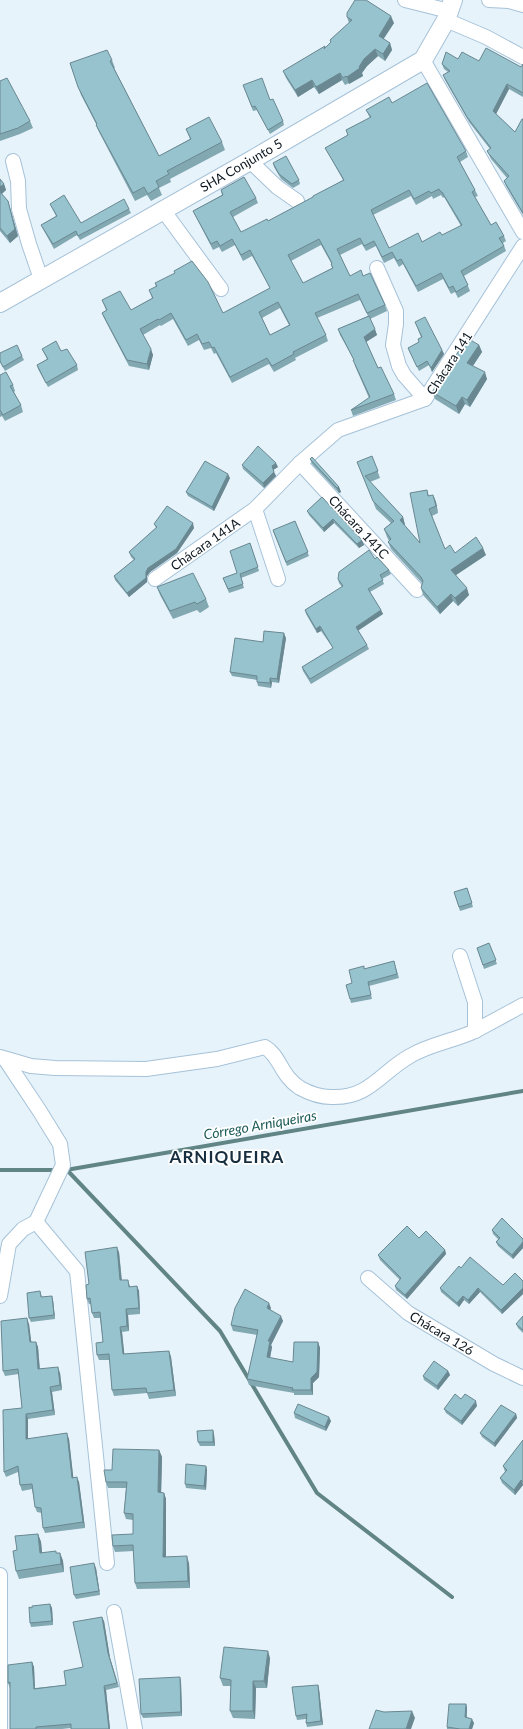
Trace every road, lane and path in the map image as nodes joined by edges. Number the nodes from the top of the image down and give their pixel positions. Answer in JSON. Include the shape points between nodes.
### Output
{"nodes":[{"id":1,"x":405,"y":0,"type":"edge"},
{"id":2,"x":490,"y":0,"type":"edge"},
{"id":3,"x":523,"y":6,"type":"edge"},
{"id":4,"x":449,"y":10,"type":"edge"},
{"id":5,"x":523,"y":57,"type":"edge"},
{"id":6,"x":424,"y":60,"type":"junction"},
{"id":7,"x":13,"y":161,"type":"dead end"},
{"id":8,"x":250,"y":161,"type":"junction"},
{"id":9,"x":297,"y":201,"type":"dead end"},
{"id":10,"x":163,"y":210,"type":"junction"},
{"id":11,"x":523,"y":232,"type":"edge"},
{"id":12,"x":523,"y":246,"type":"edge"},
{"id":13,"x":377,"y":268,"type":"dead end"},
{"id":14,"x":41,"y":279,"type":"junction"},
{"id":15,"x":221,"y":289,"type":"dead end"},
{"id":16,"x":0,"y":302,"type":"edge"},
{"id":17,"x":425,"y":399,"type":"junction"},
{"id":18,"x":300,"y":463,"type":"junction"},
{"id":19,"x":255,"y":509,"type":"junction"},
{"id":20,"x":155,"y":578,"type":"dead end"},
{"id":21,"x":278,"y":579,"type":"dead end"},
{"id":22,"x":417,"y":590,"type":"dead end"},
{"id":23,"x":460,"y":956,"type":"dead end"},
{"id":24,"x":523,"y":1005,"type":"edge"},
{"id":25,"x":475,"y":1031,"type":"junction"},
{"id":26,"x":2,"y":1058,"type":"edge"},
{"id":27,"x":36,"y":1222,"type":"junction"},
{"id":28,"x":368,"y":1278,"type":"dead end"},
{"id":29,"x":0,"y":1296,"type":"edge"},
{"id":30,"x":523,"y":1378,"type":"edge"},
{"id":31,"x":108,"y":1563,"type":"dead end"},
{"id":32,"x":0,"y":1575,"type":"edge"},
{"id":33,"x":114,"y":1612,"type":"dead end"},
{"id":34,"x":0,"y":1729,"type":"edge"},
{"id":35,"x":135,"y":1729,"type":"edge"}],
"edges":[{"from":1,"to":4,"type":"street"},
{"from":2,"to":3,"type":"street","via":[[509,1]]},
{"from":4,"to":5,"type":"street","via":[[486,37]]},
{"from":4,"to":6,"type":"street"},
{"from":6,"to":8,"type":"street","name":"SHA Conjunto 5"},
{"from":6,"to":11,"type":"street"},
{"from":7,"to":14,"type":"street","via":[[18,181],[19,208]]},
{"from":8,"to":9,"type":"street","via":[[277,187]]},
{"from":8,"to":10,"type":"street","name":"SHA Conjunto 5"},
{"from":10,"to":14,"type":"street","name":"SHA Conjunto 5"},
{"from":10,"to":15,"type":"street"},
{"from":12,"to":17,"type":"street","name":"Chácara 141"},
{"from":13,"to":17,"type":"street","via":[[396,311],[393,345],[399,366]]},
{"from":14,"to":16,"type":"street","name":"SHA Conjunto 5"},
{"from":17,"to":18,"type":"street","name":"Chácara 141","via":[[338,430]]},
{"from":18,"to":19,"type":"street","name":"Chácara 141A"},
{"from":18,"to":22,"type":"street","name":"Chácara 141C"},
{"from":19,"to":20,"type":"street","name":"Chácara 141A"},
{"from":19,"to":21,"type":"street","name":"Chácara 141A"},
{"from":23,"to":25,"type":"street","via":[[475,1002]]},
{"from":24,"to":25,"type":"street"},
{"from":25,"to":26,"type":"street","via":[[410,1056],[361,1092],[345,1098],[317,1095],[301,1089],[284,1075],[274,1056],[265,1047],[217,1059],[146,1069],[55,1068],[31,1066]]},
{"from":26,"to":27,"type":"street","via":[[60,1144],[63,1165]]},
{"from":27,"to":29,"type":"street","via":[[23,1229],[9,1244]]},
{"from":27,"to":31,"type":"street","via":[[77,1271]]},
{"from":28,"to":30,"type":"street","name":"Chácara 126","via":[[408,1313],[494,1364]]},
{"from":32,"to":34,"type":"street"},
{"from":33,"to":35,"type":"street"}]}
